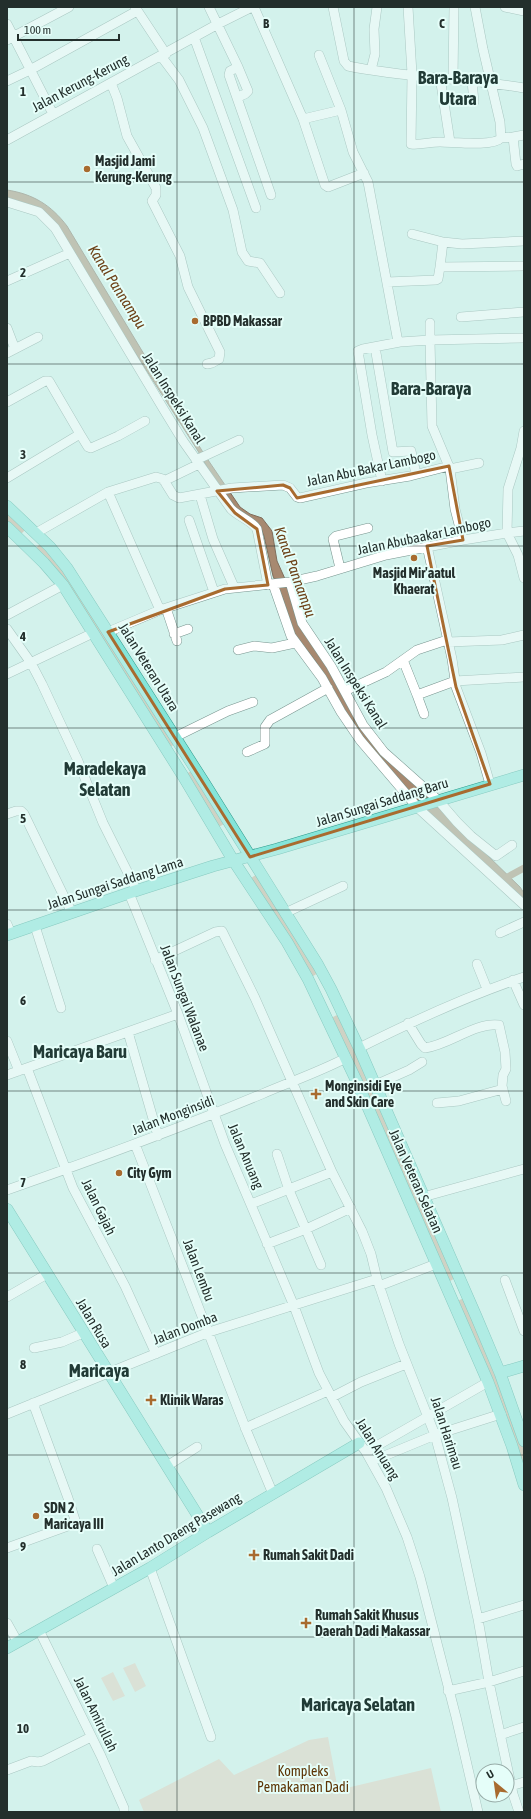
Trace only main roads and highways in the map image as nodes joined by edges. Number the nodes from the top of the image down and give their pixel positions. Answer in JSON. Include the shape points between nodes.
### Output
{"nodes":[{"id":1,"x":7,"y":506,"type":"edge"},
{"id":2,"x":7,"y":527,"type":"edge"},
{"id":3,"x":182,"y":748,"type":"junction"},
{"id":4,"x":170,"y":756,"type":"junction"},
{"id":5,"x":190,"y":760,"type":"junction"},
{"id":6,"x":178,"y":769,"type":"junction"},
{"id":7,"x":524,"y":775,"type":"edge"},
{"id":8,"x":250,"y":857,"type":"junction"},
{"id":9,"x":233,"y":860,"type":"junction"},
{"id":10,"x":8,"y":931,"type":"edge"},
{"id":11,"x":331,"y":989,"type":"junction"},
{"id":12,"x":317,"y":996,"type":"junction"},
{"id":13,"x":7,"y":1209,"type":"edge"},
{"id":14,"x":461,"y":1282,"type":"junction"},
{"id":15,"x":448,"y":1288,"type":"junction"},
{"id":16,"x":524,"y":1366,"type":"edge"},
{"id":17,"x":500,"y":1373,"type":"junction"},
{"id":18,"x":524,"y":1441,"type":"edge"},
{"id":19,"x":363,"y":1448,"type":"road end"},
{"id":20,"x":524,"y":1485,"type":"edge"},
{"id":21,"x":208,"y":1532,"type":"junction"},
{"id":22,"x":7,"y":1648,"type":"edge"}],
"edges":[{"from":1,"to":3,"type":"main road","name":"Jalan Veteran Utara","via":[[57,554]]},
{"from":2,"to":4,"type":"main road","name":"Jalan Veteran Utara","via":[[44,563],[62,585]]},
{"from":3,"to":4,"type":"main road"},
{"from":3,"to":5,"type":"main road","name":"Jalan Veteran Utara"},
{"from":4,"to":6,"type":"main road","name":"Jalan Veteran Utara"},
{"from":5,"to":6,"type":"main road"},
{"from":5,"to":8,"type":"main road","name":"Jalan Veteran Utara"},
{"from":6,"to":9,"type":"main road","name":"Jalan Veteran Utara"},
{"from":7,"to":8,"type":"main road","name":"Jalan Sungai Saddang Baru"},
{"from":8,"to":9,"type":"main road","name":"Jalan Sungai Saddang Baru"},
{"from":8,"to":11,"type":"main road","name":"Jalan Veteran Selatan"},
{"from":9,"to":10,"type":"main road","name":"Jalan Sungai Saddang Lama","via":[[35,926]]},
{"from":9,"to":12,"type":"main road","name":"Jalan Veteran Selatan","via":[[287,942]]},
{"from":11,"to":12,"type":"main road"},
{"from":11,"to":14,"type":"main road","name":"Jalan Veteran Selatan"},
{"from":12,"to":15,"type":"main road","name":"Jalan Veteran Selatan"},
{"from":13,"to":21,"type":"main road","name":"Jalan Rusa"},
{"from":14,"to":15,"type":"main road"},
{"from":14,"to":17,"type":"main road","name":"Jalan Veteran Selatan"},
{"from":15,"to":20,"type":"main road","name":"Jalan Veteran Selatan","via":[[501,1414]]},
{"from":16,"to":17,"type":"main road"},
{"from":17,"to":18,"type":"main road","name":"Jalan Veteran Selatan"},
{"from":19,"to":21,"type":"main road","name":"Jalan Lanto Daeng Pasewang","via":[[273,1494]]},
{"from":21,"to":22,"type":"main road","name":"Jalan Lanto Daeng Pasewang","via":[[150,1568]]}]}
